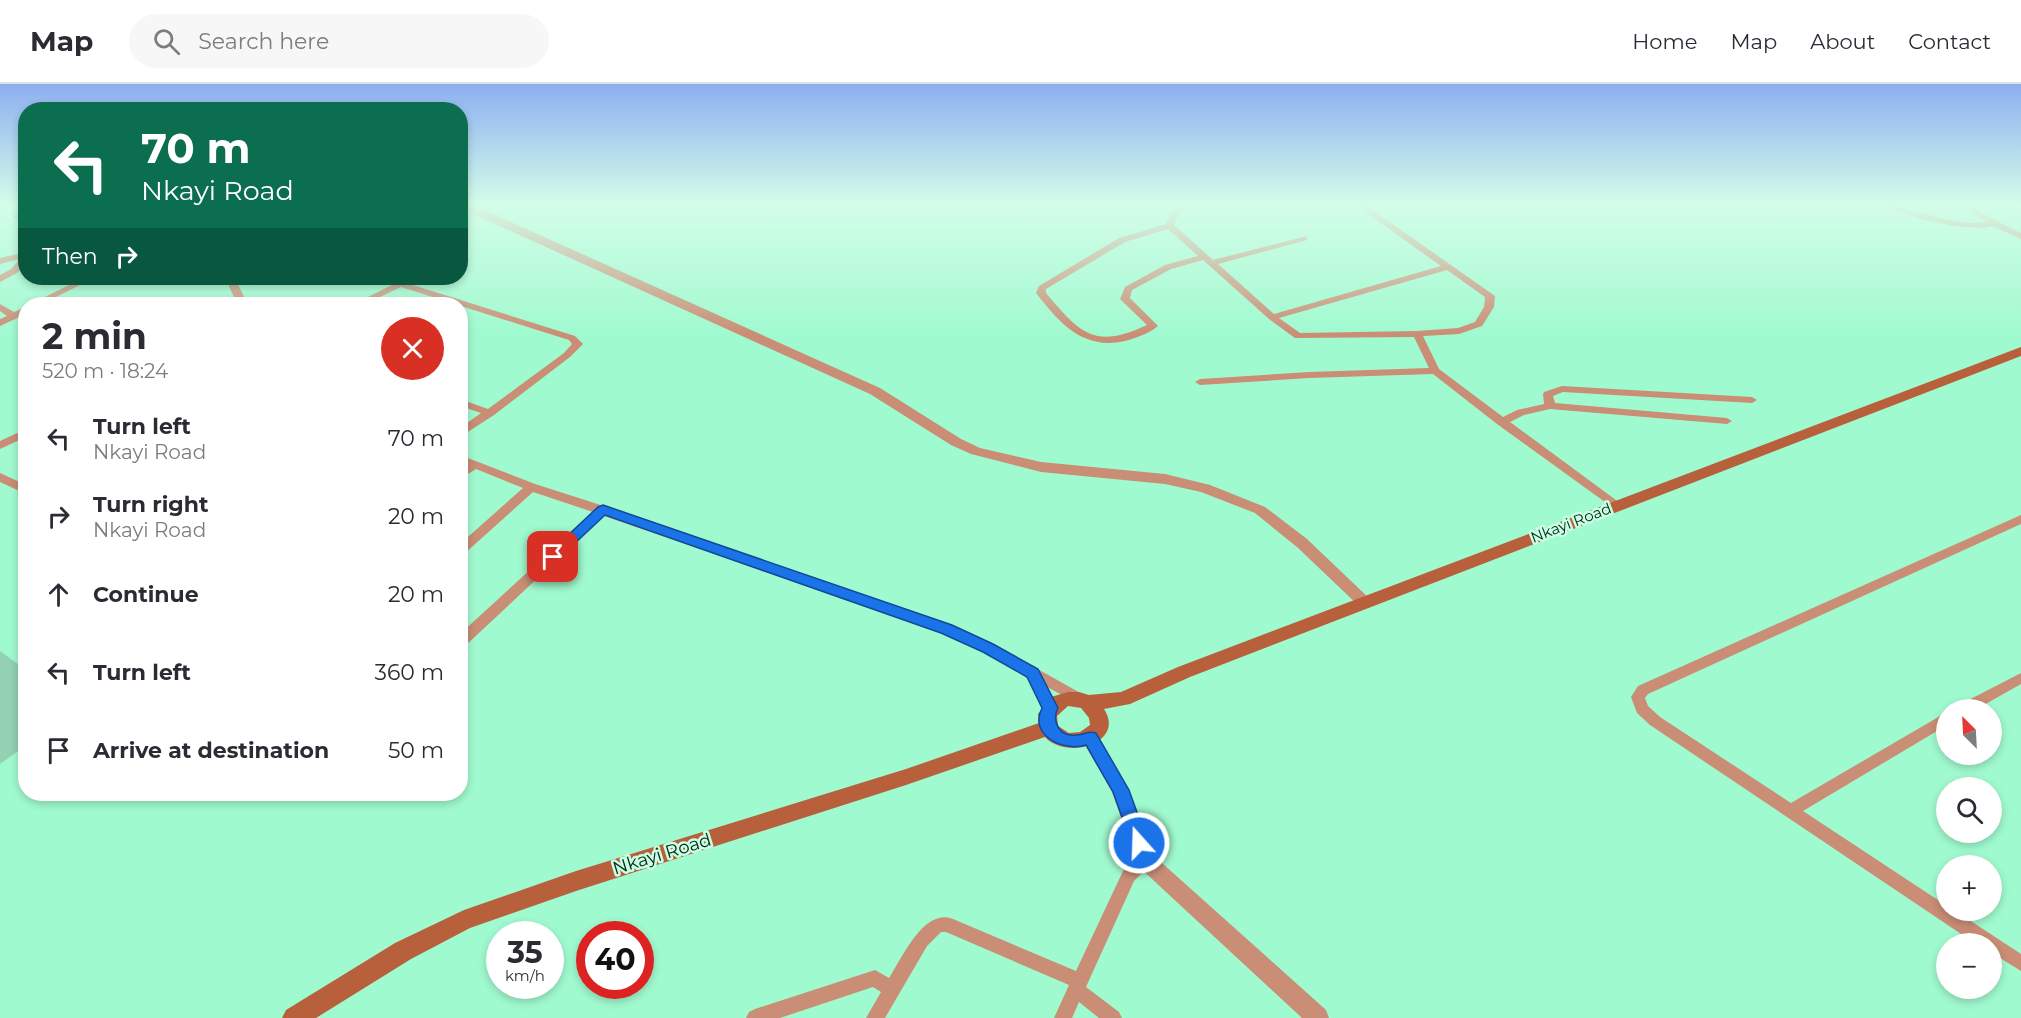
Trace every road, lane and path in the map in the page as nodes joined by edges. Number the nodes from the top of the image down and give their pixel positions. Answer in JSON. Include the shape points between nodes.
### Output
{"nodes":[{"id":1,"x":557,"y":248,"type":"edge"},
{"id":2,"x":1109,"y":248,"type":"edge"},
{"id":3,"x":1193,"y":248,"type":"edge"},
{"id":4,"x":1262,"y":248,"type":"edge"},
{"id":5,"x":1420,"y":248,"type":"edge"},
{"id":6,"x":18,"y":258,"type":"edge"},
{"id":7,"x":1207,"y":260,"type":"junction"},
{"id":8,"x":0,"y":261,"type":"edge"},
{"id":9,"x":18,"y":266,"type":"edge"},
{"id":10,"x":1448,"y":267,"type":"junction"},
{"id":11,"x":0,"y":279,"type":"edge"},
{"id":12,"x":75,"y":285,"type":"edge"},
{"id":13,"x":398,"y":285,"type":"edge"},
{"id":14,"x":403,"y":285,"type":"edge"},
{"id":15,"x":50,"y":297,"type":"edge"},
{"id":16,"x":373,"y":297,"type":"edge"},
{"id":17,"x":438,"y":297,"type":"edge"},
{"id":18,"x":0,"y":307,"type":"edge"},
{"id":19,"x":468,"y":307,"type":"edge"},
{"id":20,"x":18,"y":314,"type":"edge"},
{"id":21,"x":13,"y":316,"type":"junction"},
{"id":22,"x":1272,"y":317,"type":"junction"},
{"id":23,"x":0,"y":323,"type":"edge"},
{"id":24,"x":1417,"y":334,"type":"junction"},
{"id":25,"x":2021,"y":351,"type":"edge"},
{"id":26,"x":1435,"y":371,"type":"junction"},
{"id":27,"x":1200,"y":382,"type":"dead end"},
{"id":28,"x":1752,"y":400,"type":"dead end"},
{"id":29,"x":468,"y":405,"type":"edge"},
{"id":30,"x":1550,"y":406,"type":"junction"},
{"id":31,"x":490,"y":412,"type":"junction"},
{"id":32,"x":1727,"y":421,"type":"dead end"},
{"id":33,"x":1501,"y":422,"type":"junction"},
{"id":34,"x":468,"y":428,"type":"edge"},
{"id":35,"x":18,"y":436,"type":"edge"},
{"id":36,"x":0,"y":446,"type":"edge"},
{"id":37,"x":468,"y":461,"type":"edge"},
{"id":38,"x":475,"y":464,"type":"junction"},
{"id":39,"x":468,"y":469,"type":"edge"},
{"id":40,"x":0,"y":477,"type":"edge"},
{"id":41,"x":18,"y":486,"type":"edge"},
{"id":42,"x":531,"y":487,"type":"junction"},
{"id":43,"x":1616,"y":506,"type":"junction"},
{"id":44,"x":603,"y":510,"type":"junction"},
{"id":45,"x":2021,"y":519,"type":"edge"},
{"id":46,"x":468,"y":543,"type":"edge"},
{"id":47,"x":1365,"y":602,"type":"junction"},
{"id":48,"x":468,"y":635,"type":"edge"},
{"id":49,"x":1033,"y":673,"type":"junction"},
{"id":50,"x":2021,"y":678,"type":"edge"},
{"id":51,"x":1124,"y":699,"type":"junction"},
{"id":52,"x":1982,"y":699,"type":"edge"},
{"id":53,"x":1084,"y":701,"type":"junction"},
{"id":54,"x":1049,"y":718,"type":"junction"},
{"id":55,"x":1936,"y":725,"type":"edge"},
{"id":56,"x":1095,"y":730,"type":"junction"},
{"id":57,"x":1790,"y":811,"type":"junction"},
{"id":58,"x":1145,"y":860,"type":"junction"},
{"id":59,"x":1975,"y":933,"type":"edge"},
{"id":60,"x":2002,"y":951,"type":"edge"},
{"id":61,"x":2021,"y":963,"type":"edge"},
{"id":62,"x":1078,"y":986,"type":"junction"},
{"id":63,"x":891,"y":989,"type":"junction"},
{"id":64,"x":294,"y":1018,"type":"edge"},
{"id":65,"x":755,"y":1018,"type":"edge"},
{"id":66,"x":875,"y":1018,"type":"edge"},
{"id":67,"x":1063,"y":1018,"type":"edge"},
{"id":68,"x":1113,"y":1018,"type":"edge"},
{"id":69,"x":1318,"y":1018,"type":"edge"}],
"edges":[{"from":1,"to":47,"type":"street","via":[[875,391],[976,451],[1041,467],[1165,479],[1205,488],[1260,510]]},
{"from":2,"to":7,"type":"street","via":[[1042,288],[1041,293],[1084,337],[1105,342],[1153,326],[1125,299],[1128,289],[1168,267]]},
{"from":3,"to":7,"type":"street"},
{"from":4,"to":7,"type":"street"},
{"from":5,"to":10,"type":"street"},
{"from":6,"to":8,"type":"street"},
{"from":7,"to":22,"type":"street"},
{"from":9,"to":11,"type":"street"},
{"from":10,"to":22,"type":"street"},
{"from":10,"to":24,"type":"street","via":[[1490,296],[1489,307],[1472,328]]},
{"from":12,"to":15,"type":"street"},
{"from":13,"to":16,"type":"street"},
{"from":14,"to":17,"type":"street"},
{"from":18,"to":21,"type":"street"},
{"from":19,"to":31,"type":"street","via":[[572,338],[578,344]]},
{"from":20,"to":21,"type":"street"},
{"from":21,"to":23,"type":"street"},
{"from":22,"to":24,"type":"street","via":[[1290,332],[1309,338]]},
{"from":24,"to":26,"type":"street"},
{"from":25,"to":43,"type":"main road","name":"Nkayi Road"},
{"from":26,"to":27,"type":"street"},
{"from":26,"to":33,"type":"street"},
{"from":28,"to":30,"type":"street","via":[[1563,389],[1548,394]]},
{"from":29,"to":31,"type":"street"},
{"from":30,"to":32,"type":"street"},
{"from":30,"to":33,"type":"street","via":[[1521,412]]},
{"from":31,"to":34,"type":"street"},
{"from":33,"to":43,"type":"street"},
{"from":35,"to":36,"type":"street"},
{"from":37,"to":38,"type":"street"},
{"from":38,"to":39,"type":"street"},
{"from":38,"to":42,"type":"street"},
{"from":40,"to":41,"type":"street"},
{"from":42,"to":44,"type":"street"},
{"from":42,"to":46,"type":"street"},
{"from":43,"to":47,"type":"main road","name":"Nkayi Road"},
{"from":44,"to":48,"type":"street"},
{"from":44,"to":49,"type":"street","via":[[946,629]]},
{"from":45,"to":57,"type":"street","via":[[1643,690],[1638,697],[1642,709],[1655,721]]},
{"from":47,"to":51,"type":"main road","name":"Nkayi Road"},
{"from":49,"to":53,"type":"street"},
{"from":49,"to":54,"type":"street"},
{"from":50,"to":52,"type":"street"},
{"from":51,"to":53,"type":"main road","name":"Nkayi Road"},
{"from":51,"to":56,"type":"main road","name":"Nkayi Road"},
{"from":53,"to":54,"type":"main road","name":"Nkayi Road","via":[[1058,702]]},
{"from":53,"to":56,"type":"main road","via":[[1095,708]]},
{"from":54,"to":56,"type":"main road","via":[[1058,738],[1075,742]]},
{"from":54,"to":64,"type":"main road","name":"Nkayi Road","via":[[906,777],[464,920],[403,951]]},
{"from":55,"to":57,"type":"street"},
{"from":56,"to":58,"type":"street"},
{"from":57,"to":59,"type":"street"},
{"from":58,"to":62,"type":"street","via":[[1128,876]]},
{"from":58,"to":69,"type":"street"},
{"from":60,"to":61,"type":"street"},
{"from":62,"to":63,"type":"street","via":[[947,924],[938,924],[928,932]]},
{"from":62,"to":67,"type":"street"},
{"from":62,"to":68,"type":"street"},
{"from":63,"to":65,"type":"street","via":[[875,978]]},
{"from":63,"to":66,"type":"street"}]}
